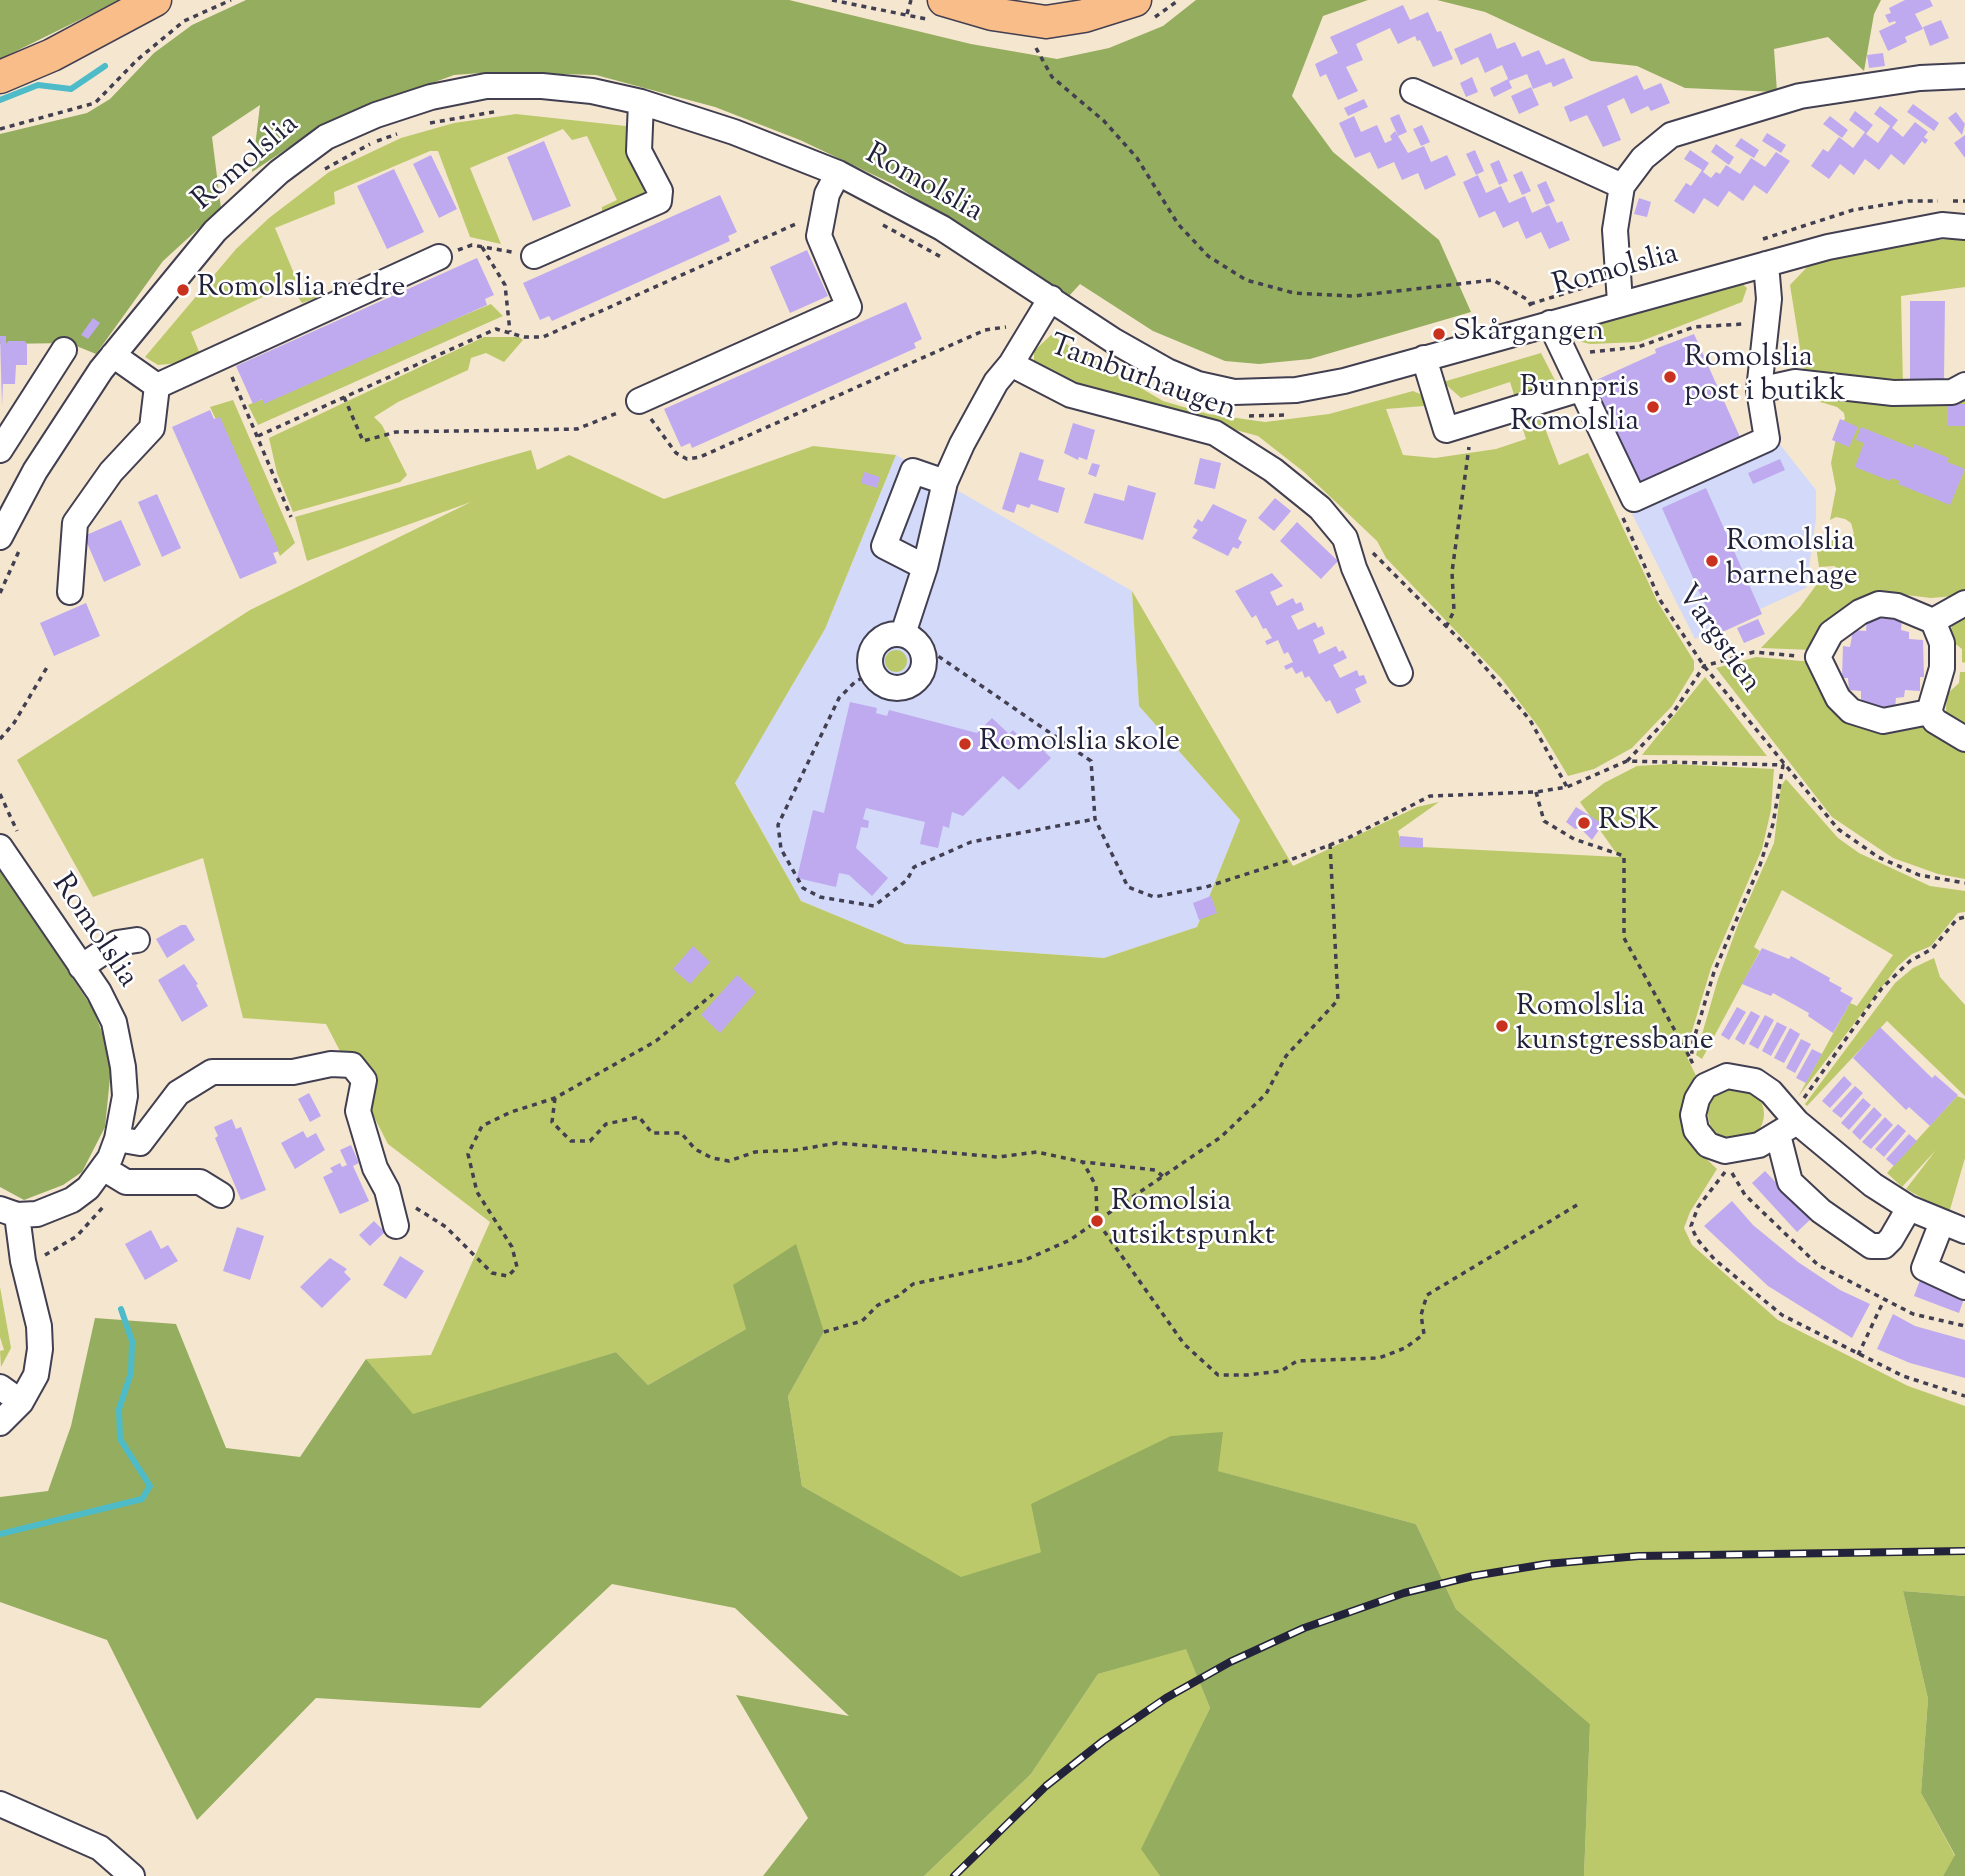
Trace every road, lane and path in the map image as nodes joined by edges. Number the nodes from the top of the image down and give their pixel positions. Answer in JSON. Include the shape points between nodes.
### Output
{"nodes":[{"id":1,"x":155,"y":0,"type":"edge"},
{"id":2,"x":231,"y":0,"type":"edge"},
{"id":3,"x":911,"y":0,"type":"edge"},
{"id":4,"x":944,"y":0,"type":"edge"},
{"id":5,"x":1135,"y":0,"type":"edge"},
{"id":6,"x":907,"y":14,"type":"dead end"},
{"id":7,"x":1036,"y":48,"type":"dead end"},
{"id":8,"x":1965,"y":76,"type":"edge"},
{"id":9,"x":0,"y":77,"type":"edge"},
{"id":10,"x":1413,"y":91,"type":"dead end"},
{"id":11,"x":642,"y":102,"type":"junction"},
{"id":12,"x":510,"y":110,"type":"dead end"},
{"id":13,"x":425,"y":124,"type":"dead end"},
{"id":14,"x":0,"y":129,"type":"edge"},
{"id":15,"x":400,"y":133,"type":"dead end"},
{"id":16,"x":319,"y":173,"type":"dead end"},
{"id":17,"x":838,"y":173,"type":"junction"},
{"id":18,"x":1622,"y":186,"type":"junction"},
{"id":19,"x":822,"y":212,"type":"junction"},
{"id":20,"x":873,"y":219,"type":"dead end"},
{"id":21,"x":1965,"y":227,"type":"edge"},
{"id":22,"x":482,"y":247,"type":"junction"},
{"id":23,"x":439,"y":257,"type":"joint"},
{"id":24,"x":534,"y":257,"type":"joint"},
{"id":25,"x":950,"y":262,"type":"dead end"},
{"id":26,"x":1766,"y":264,"type":"junction"},
{"id":27,"x":1051,"y":298,"type":"junction"},
{"id":28,"x":1620,"y":302,"type":"junction"},
{"id":29,"x":1517,"y":307,"type":"dead end"},
{"id":30,"x":1550,"y":323,"type":"junction"},
{"id":31,"x":1766,"y":323,"type":"junction"},
{"id":32,"x":510,"y":332,"type":"junction"},
{"id":33,"x":64,"y":350,"type":"dead end"},
{"id":34,"x":113,"y":355,"type":"junction"},
{"id":35,"x":222,"y":355,"type":"junction"},
{"id":36,"x":1565,"y":355,"type":"junction"},
{"id":37,"x":1424,"y":358,"type":"junction"},
{"id":38,"x":1011,"y":364,"type":"junction"},
{"id":39,"x":1965,"y":385,"type":"edge"},
{"id":40,"x":157,"y":386,"type":"junction"},
{"id":41,"x":1580,"y":389,"type":"junction"},
{"id":42,"x":1759,"y":390,"type":"junction"},
{"id":43,"x":639,"y":401,"type":"dead end"},
{"id":44,"x":1288,"y":415,"type":"dead end"},
{"id":45,"x":1240,"y":416,"type":"dead end"},
{"id":46,"x":1462,"y":425,"type":"junction"},
{"id":47,"x":258,"y":436,"type":"junction"},
{"id":48,"x":0,"y":450,"type":"edge"},
{"id":49,"x":946,"y":482,"type":"junction"},
{"id":50,"x":1618,"y":507,"type":"dead end"},
{"id":51,"x":291,"y":517,"type":"dead end"},
{"id":52,"x":7,"y":533,"type":"edge"},
{"id":53,"x":1345,"y":538,"type":"junction"},
{"id":54,"x":925,"y":567,"type":"junction"},
{"id":55,"x":70,"y":592,"type":"dead end"},
{"id":56,"x":0,"y":593,"type":"edge"},
{"id":57,"x":1965,"y":603,"type":"edge"},
{"id":58,"x":1933,"y":621,"type":"junction"},
{"id":59,"x":1446,"y":627,"type":"junction"},
{"id":60,"x":910,"y":638,"type":"junction"},
{"id":61,"x":1818,"y":657,"type":"junction"},
{"id":62,"x":49,"y":664,"type":"dead end"},
{"id":63,"x":1704,"y":666,"type":"junction"},
{"id":64,"x":1400,"y":673,"type":"dead end"},
{"id":65,"x":872,"y":674,"type":"junction"},
{"id":66,"x":1929,"y":712,"type":"junction"},
{"id":67,"x":0,"y":739,"type":"edge"},
{"id":68,"x":1965,"y":739,"type":"edge"},
{"id":69,"x":1628,"y":761,"type":"junction"},
{"id":70,"x":1783,"y":765,"type":"junction"},
{"id":71,"x":1567,"y":787,"type":"junction"},
{"id":72,"x":1536,"y":792,"type":"junction"},
{"id":73,"x":0,"y":795,"type":"edge"},
{"id":74,"x":1095,"y":819,"type":"junction"},
{"id":75,"x":10,"y":842,"type":"edge"},
{"id":76,"x":1330,"y":844,"type":"junction"},
{"id":77,"x":1965,"y":883,"type":"edge"},
{"id":78,"x":1965,"y":917,"type":"edge"},
{"id":79,"x":137,"y":940,"type":"dead end"},
{"id":80,"x":81,"y":967,"type":"junction"},
{"id":81,"x":713,"y":994,"type":"dead end"},
{"id":82,"x":1691,"y":1060,"type":"junction"},
{"id":83,"x":1705,"y":1086,"type":"junction"},
{"id":84,"x":555,"y":1098,"type":"junction"},
{"id":85,"x":1788,"y":1123,"type":"junction"},
{"id":86,"x":117,"y":1139,"type":"junction"},
{"id":87,"x":1083,"y":1163,"type":"junction"},
{"id":88,"x":103,"y":1168,"type":"junction"},
{"id":89,"x":1164,"y":1177,"type":"junction"},
{"id":90,"x":126,"y":1182,"type":"junction"},
{"id":91,"x":387,"y":1190,"type":"junction"},
{"id":92,"x":221,"y":1195,"type":"dead end"},
{"id":93,"x":1577,"y":1205,"type":"dead end"},
{"id":94,"x":1909,"y":1208,"type":"junction"},
{"id":95,"x":9,"y":1212,"type":"edge"},
{"id":96,"x":1097,"y":1221,"type":"junction"},
{"id":97,"x":1942,"y":1222,"type":"junction"},
{"id":98,"x":396,"y":1226,"type":"dead end"},
{"id":99,"x":1965,"y":1231,"type":"edge"},
{"id":100,"x":23,"y":1261,"type":"junction"},
{"id":101,"x":1965,"y":1287,"type":"edge"},
{"id":102,"x":1884,"y":1300,"type":"junction"},
{"id":103,"x":1965,"y":1326,"type":"edge"},
{"id":104,"x":824,"y":1332,"type":"dead end"},
{"id":105,"x":1858,"y":1354,"type":"junction"},
{"id":106,"x":0,"y":1387,"type":"edge"},
{"id":107,"x":1965,"y":1396,"type":"edge"},
{"id":108,"x":21,"y":1402,"type":"junction"},
{"id":109,"x":0,"y":1423,"type":"edge"},
{"id":110,"x":0,"y":1804,"type":"edge"},
{"id":111,"x":132,"y":1876,"type":"edge"}],
"edges":[{"from":1,"to":9,"type":"main road"},
{"from":2,"to":14,"type":"path","via":[[184,21],[136,60],[95,103]]},
{"from":3,"to":6,"type":"path"},
{"from":4,"to":5,"type":"main road","via":[[992,15],[1046,22]]},
{"from":7,"to":29,"type":"path","via":[[1052,77],[1104,121],[1137,158],[1178,224],[1208,256],[1246,280],[1294,293],[1354,296],[1493,280],[1530,304]]},
{"from":8,"to":18,"type":"street","via":[[1857,86],[1738,113],[1671,135],[1643,158]]},
{"from":10,"to":18,"type":"street"},
{"from":11,"to":17,"type":"street","name":"Romolslia"},
{"from":11,"to":24,"type":"street","via":[[639,151],[660,191],[659,201]]},
{"from":11,"to":34,"type":"street","name":"Romolslia","via":[[592,90],[486,86],[409,104],[326,137],[215,230]]},
{"from":12,"to":13,"type":"path"},
{"from":15,"to":16,"type":"path"},
{"from":17,"to":19,"type":"street"},
{"from":17,"to":27,"type":"street","name":"Romolslia","via":[[942,228]]},
{"from":18,"to":28,"type":"street","via":[[1615,230]]},
{"from":19,"to":32,"type":"path","via":[[543,337]]},
{"from":19,"to":43,"type":"street","via":[[819,236],[849,307]]},
{"from":20,"to":25,"type":"path"},
{"from":21,"to":26,"type":"street","name":"Romolslia","via":[[1942,225],[1885,235]]},
{"from":22,"to":23,"type":"path","via":[[472,245]]},
{"from":22,"to":24,"type":"path"},
{"from":22,"to":32,"type":"path","via":[[505,285]]},
{"from":23,"to":35,"type":"street"},
{"from":26,"to":28,"type":"street","name":"Romolslia"},
{"from":26,"to":31,"type":"street"},
{"from":27,"to":37,"type":"street","name":"Romolslia","via":[[1167,371],[1234,392],[1296,390]]},
{"from":27,"to":38,"type":"street","name":"Tamburhaugen"},
{"from":28,"to":30,"type":"street","name":"Romolslia"},
{"from":30,"to":36,"type":"street"},
{"from":30,"to":37,"type":"street","name":"Romolslia"},
{"from":31,"to":36,"type":"path","via":[[1694,327],[1638,347]]},
{"from":31,"to":42,"type":"street"},
{"from":32,"to":47,"type":"path","via":[[496,329]]},
{"from":33,"to":48,"type":"street"},
{"from":34,"to":40,"type":"street"},
{"from":34,"to":52,"type":"street","name":"Romolslia","via":[[35,471]]},
{"from":35,"to":40,"type":"street"},
{"from":35,"to":47,"type":"path"},
{"from":36,"to":41,"type":"street"},
{"from":37,"to":46,"type":"street","via":[[1446,430]]},
{"from":38,"to":49,"type":"street","name":"Tamburhaugen","via":[[990,392]]},
{"from":38,"to":53,"type":"street","name":"Tamburhaugen","via":[[1071,395],[1215,433],[1273,470],[1320,508]]},
{"from":39,"to":42,"type":"street","via":[[1952,392],[1893,393],[1795,382]]},
{"from":40,"to":55,"type":"street","via":[[152,428],[111,472],[75,523]]},
{"from":41,"to":42,"type":"street","via":[[1634,499],[1767,439]]},
{"from":41,"to":46,"type":"street"},
{"from":44,"to":45,"type":"path"},
{"from":46,"to":59,"type":"path","via":[[1469,447],[1452,572],[1454,611]]},
{"from":47,"to":51,"type":"path"},
{"from":49,"to":54,"type":"street","name":"Tamburhaugen"},
{"from":49,"to":54,"type":"street","via":[[913,471],[884,546]]},
{"from":50,"to":63,"type":"path","name":"Vargstien","via":[[1660,600]]},
{"from":52,"to":56,"type":"path"},
{"from":53,"to":59,"type":"path","via":[[1375,555]]},
{"from":53,"to":64,"type":"street","name":"Tamburhaugen"},
{"from":54,"to":60,"type":"street","name":"Tamburhaugen"},
{"from":57,"to":58,"type":"street"},
{"from":58,"to":61,"type":"street","via":[[1879,604],[1831,634]]},
{"from":58,"to":66,"type":"street","via":[[1942,643],[1942,668]]},
{"from":59,"to":71,"type":"path","via":[[1530,720]]},
{"from":60,"to":65,"type":"street","via":[[888,635],[875,644],[869,659]]},
{"from":60,"to":65,"type":"street","via":[[924,656],[923,671],[913,684],[898,689],[883,685]]},
{"from":60,"to":74,"type":"path","via":[[1091,761]]},
{"from":61,"to":63,"type":"path","via":[[1754,652]]},
{"from":61,"to":66,"type":"street","via":[[1838,698],[1851,711],[1883,720]]},
{"from":62,"to":67,"type":"path"},
{"from":63,"to":69,"type":"path","via":[[1673,713]]},
{"from":63,"to":70,"type":"path","name":"Vargstien"},
{"from":65,"to":74,"type":"path","via":[[856,681],[839,698],[778,825],[781,849],[803,888],[820,897],[874,906],[907,880],[914,867],[971,842]]},
{"from":66,"to":68,"type":"street","via":[[1935,721]]},
{"from":69,"to":70,"type":"path"},
{"from":69,"to":71,"type":"path"},
{"from":70,"to":77,"type":"path","name":"Vargstien","via":[[1838,829],[1878,857],[1919,875]]},
{"from":70,"to":82,"type":"path","via":[[1773,824],[1714,972]]},
{"from":71,"to":72,"type":"path"},
{"from":72,"to":76,"type":"path","via":[[1430,796]]},
{"from":72,"to":82,"type":"path","via":[[1544,821],[1574,839],[1624,856],[1624,938]]},
{"from":73,"to":75,"type":"path"},
{"from":74,"to":76,"type":"path","via":[[1128,887],[1154,897],[1206,887]]},
{"from":75,"to":80,"type":"street","name":"Romolslia"},
{"from":76,"to":89,"type":"path","via":[[1338,1000],[1286,1056],[1266,1094],[1221,1137]]},
{"from":78,"to":85,"type":"path","via":[[1957,919],[1932,950],[1910,961],[1882,988]]},
{"from":79,"to":80,"type":"street","via":[[117,943]]},
{"from":80,"to":86,"type":"street","name":"Romolslia","via":[[109,1012],[119,1041],[125,1096]]},
{"from":81,"to":84,"type":"path","via":[[656,1041]]},
{"from":82,"to":83,"type":"path"},
{"from":83,"to":85,"type":"street","via":[[1727,1076],[1755,1081],[1771,1092]]},
{"from":83,"to":85,"type":"street","via":[[1693,1115],[1696,1130],[1708,1145],[1726,1151],[1744,1149]]},
{"from":84,"to":87,"type":"path","via":[[552,1122],[571,1141],[590,1141],[606,1124],[639,1117],[652,1133],[681,1133],[695,1149],[729,1161],[755,1152],[836,1143],[998,1157],[1037,1152]]},
{"from":84,"to":91,"type":"path","via":[[482,1126],[468,1154],[477,1192],[512,1247],[517,1267],[508,1276],[492,1273],[446,1227]]},
{"from":85,"to":94,"type":"street"},
{"from":85,"to":94,"type":"street","via":[[1790,1182],[1821,1211],[1871,1246],[1884,1246]]},
{"from":86,"to":88,"type":"street","name":"Romolslia"},
{"from":86,"to":91,"type":"street","via":[[140,1143],[178,1093],[212,1072],[293,1072],[352,1065],[364,1080],[358,1111],[375,1168]]},
{"from":87,"to":89,"type":"path","via":[[1155,1170]]},
{"from":87,"to":96,"type":"path","via":[[1096,1186]]},
{"from":88,"to":90,"type":"street"},
{"from":88,"to":95,"type":"street","name":"Romolslia","via":[[72,1200],[37,1214]]},
{"from":89,"to":96,"type":"path"},
{"from":90,"to":92,"type":"street","via":[[200,1182]]},
{"from":90,"to":100,"type":"path","via":[[77,1236],[46,1255]]},
{"from":91,"to":98,"type":"street"},
{"from":93,"to":96,"type":"path","via":[[1427,1295],[1420,1315],[1424,1334],[1405,1348],[1379,1358],[1297,1361],[1281,1371],[1247,1375],[1218,1375],[1184,1344]]},
{"from":94,"to":97,"type":"street"},
{"from":95,"to":100,"type":"street"},
{"from":96,"to":104,"type":"path","via":[[1070,1240],[1025,1260],[913,1284],[878,1305],[862,1321]]},
{"from":97,"to":99,"type":"street"},
{"from":97,"to":101,"type":"street","via":[[1924,1268]]},
{"from":100,"to":108,"type":"street","via":[[40,1349],[36,1376]]},
{"from":102,"to":103,"type":"path","via":[[1913,1314]]},
{"from":102,"to":105,"type":"path"},
{"from":102,"to":105,"type":"path","via":[[1818,1265],[1745,1195],[1728,1167],[1698,1207],[1691,1226],[1714,1259],[1782,1315]]},
{"from":105,"to":107,"type":"path","via":[[1903,1376]]},
{"from":106,"to":108,"type":"street"},
{"from":108,"to":109,"type":"street"},
{"from":110,"to":111,"type":"street","via":[[100,1848]]}]}
